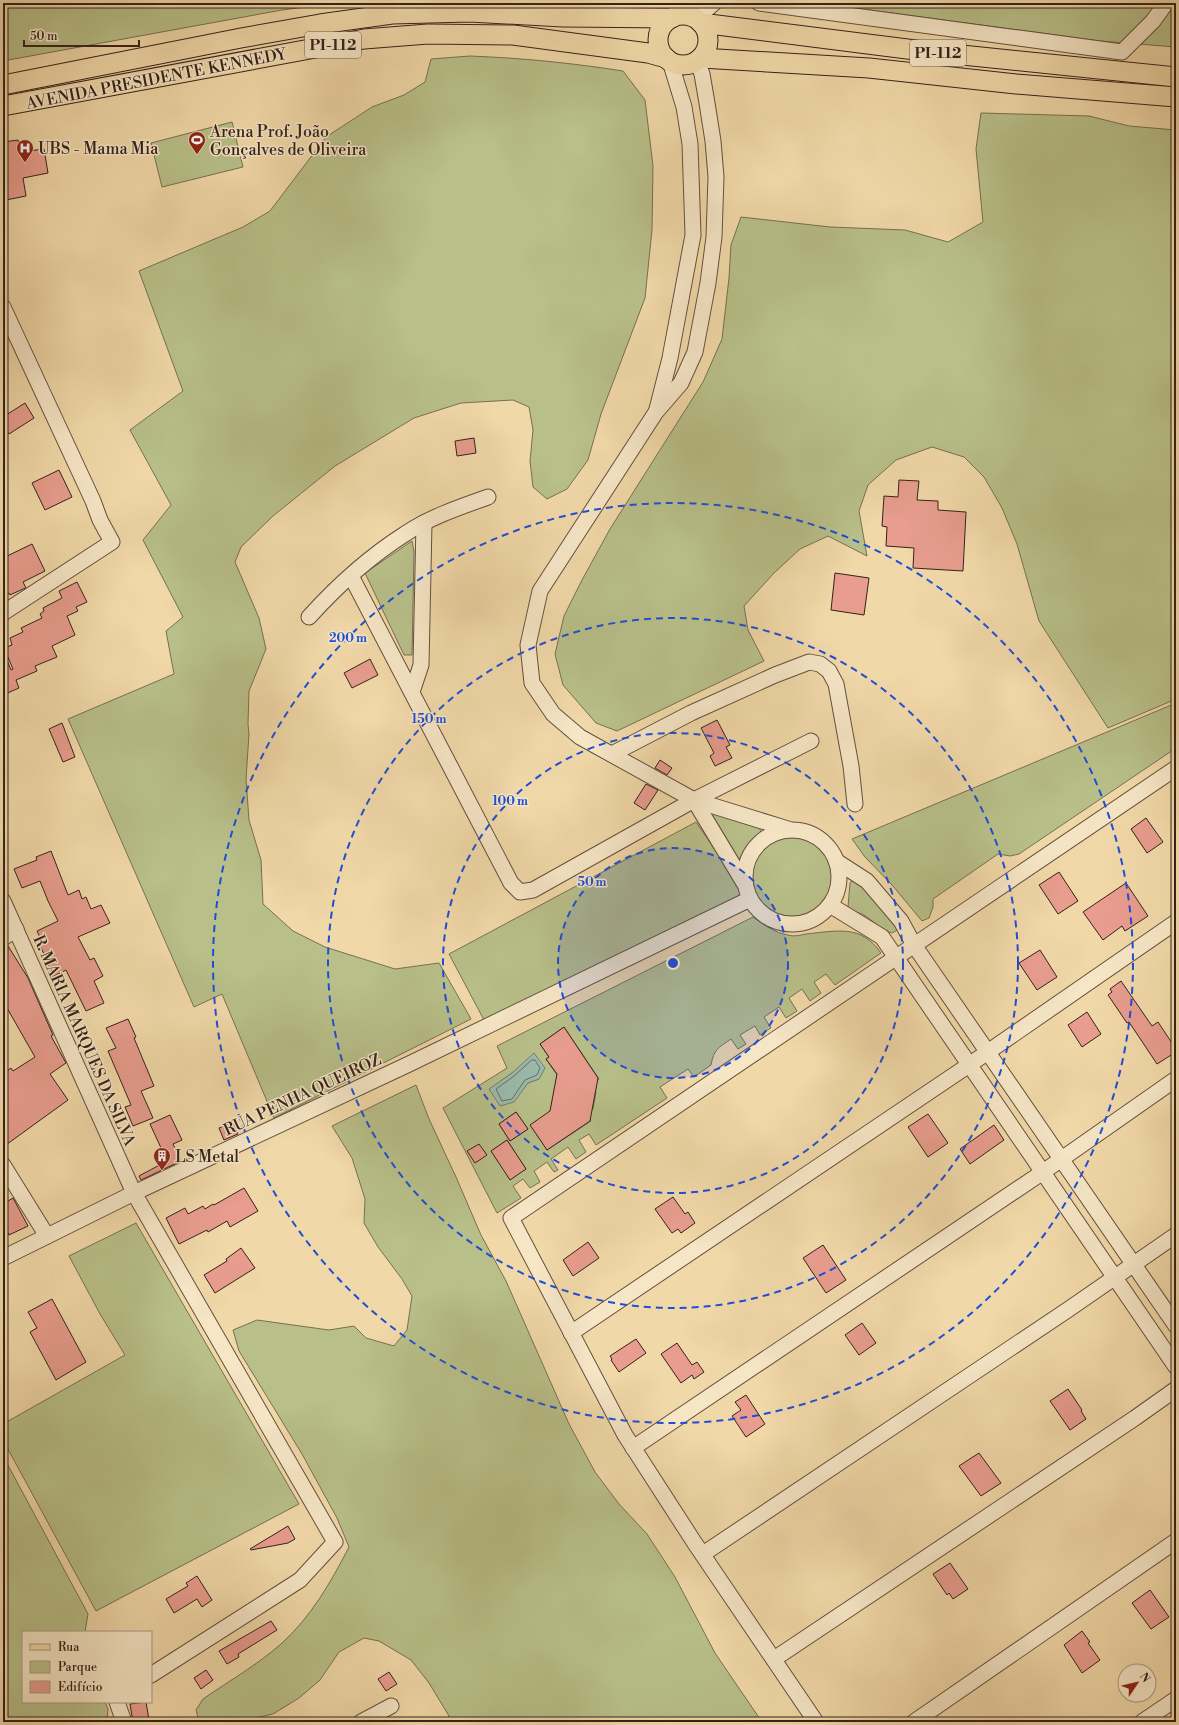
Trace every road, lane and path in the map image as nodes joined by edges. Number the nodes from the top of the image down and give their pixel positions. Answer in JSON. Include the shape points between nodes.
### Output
{"nodes":[{"id":1,"x":714,"y":3,"type":"edge"},
{"id":2,"x":759,"y":3,"type":"edge"},
{"id":3,"x":1166,"y":3,"type":"edge"},
{"id":4,"x":672,"y":18,"type":"junction"},
{"id":5,"x":699,"y":21,"type":"junction"},
{"id":6,"x":699,"y":59,"type":"junction"},
{"id":7,"x":668,"y":60,"type":"junction"},
{"id":8,"x":1176,"y":77,"type":"edge"},
{"id":9,"x":3,"y":85,"type":"edge"},
{"id":10,"x":1176,"y":97,"type":"edge"},
{"id":11,"x":3,"y":106,"type":"edge"},
{"id":12,"x":3,"y":307,"type":"edge"},
{"id":13,"x":656,"y":412,"type":"junction"},
{"id":14,"x":488,"y":497,"type":"dead end"},
{"id":15,"x":424,"y":523,"type":"junction"},
{"id":16,"x":351,"y":576,"type":"junction"},
{"id":17,"x":3,"y":613,"type":"edge"},
{"id":18,"x":308,"y":617,"type":"dead end"},
{"id":19,"x":412,"y":692,"type":"junction"},
{"id":20,"x":811,"y":741,"type":"dead end"},
{"id":21,"x":612,"y":754,"type":"junction"},
{"id":22,"x":1176,"y":768,"type":"edge"},
{"id":23,"x":694,"y":800,"type":"junction"},
{"id":24,"x":855,"y":804,"type":"dead end"},
{"id":25,"x":788,"y":829,"type":"junction"},
{"id":26,"x":836,"y":861,"type":"junction"},
{"id":27,"x":744,"y":884,"type":"junction"},
{"id":28,"x":750,"y":899,"type":"junction"},
{"id":29,"x":3,"y":901,"type":"edge"},
{"id":30,"x":830,"y":905,"type":"junction"},
{"id":31,"x":1176,"y":922,"type":"edge"},
{"id":32,"x":16,"y":929,"type":"junction"},
{"id":33,"x":3,"y":938,"type":"edge"},
{"id":34,"x":914,"y":945,"type":"junction"},
{"id":35,"x":896,"y":957,"type":"junction"},
{"id":36,"x":988,"y":1052,"type":"junction"},
{"id":37,"x":969,"y":1065,"type":"junction"},
{"id":38,"x":1176,"y":1079,"type":"edge"},
{"id":39,"x":1062,"y":1160,"type":"junction"},
{"id":40,"x":3,"y":1165,"type":"edge"},
{"id":41,"x":1043,"y":1172,"type":"junction"},
{"id":42,"x":134,"y":1193,"type":"junction"},
{"id":43,"x":1176,"y":1235,"type":"edge"},
{"id":44,"x":47,"y":1236,"type":"junction"},
{"id":45,"x":3,"y":1258,"type":"edge"},
{"id":46,"x":1134,"y":1265,"type":"junction"},
{"id":47,"x":1115,"y":1278,"type":"junction"},
{"id":48,"x":1176,"y":1326,"type":"edge"},
{"id":49,"x":571,"y":1333,"type":"junction"},
{"id":50,"x":1176,"y":1367,"type":"edge"},
{"id":51,"x":1176,"y":1389,"type":"edge"},
{"id":52,"x":633,"y":1448,"type":"junction"},
{"id":53,"x":1176,"y":1541,"type":"edge"},
{"id":54,"x":703,"y":1554,"type":"junction"},
{"id":55,"x":774,"y":1659,"type":"junction"},
{"id":56,"x":152,"y":1674,"type":"edge"},
{"id":57,"x":1176,"y":1698,"type":"edge"},
{"id":58,"x":117,"y":1703,"type":"edge"},
{"id":59,"x":391,"y":1706,"type":"dead end"},
{"id":60,"x":124,"y":1722,"type":"edge"},
{"id":61,"x":361,"y":1722,"type":"edge"},
{"id":62,"x":816,"y":1722,"type":"edge"},
{"id":63,"x":914,"y":1722,"type":"edge"},
{"id":64,"x":1142,"y":1722,"type":"edge"}],
"edges":[{"from":1,"to":5,"type":"street"},
{"from":2,"to":3,"type":"street","via":[[1122,52],[1153,22]]},
{"from":4,"to":5,"type":"main road","number":"PI-112","via":[[680,15]]},
{"from":4,"to":7,"type":"main road","via":[[664,24],[658,38],[660,48]]},
{"from":4,"to":9,"type":"main road","name":"AVENIDA PRESIDENTE KENNEDY","number":"PI-112","via":[[563,17],[469,12],[392,14],[241,38]]},
{"from":5,"to":6,"type":"main road","via":[[707,32],[708,47]]},
{"from":5,"to":8,"type":"main road","number":"PI-112","via":[[923,51]]},
{"from":6,"to":7,"type":"main road","number":"PI-112","via":[[687,65]]},
{"from":6,"to":10,"type":"main road","number":"PI-112","via":[[869,68],[1016,84]]},
{"from":6,"to":13,"type":"street","via":[[713,141],[716,177],[714,237],[695,352],[682,383]]},
{"from":7,"to":11,"type":"main road","name":"AVENIDA PRESIDENTE KENNEDY","number":"PI-112","via":[[648,53],[513,35],[428,34],[364,40]]},
{"from":7,"to":13,"type":"street","via":[[684,106],[690,144],[693,235],[670,358]]},
{"from":12,"to":17,"type":"street","via":[[112,542]]},
{"from":13,"to":21,"type":"street","via":[[540,591],[528,645],[532,683],[553,714],[580,737]]},
{"from":14,"to":15,"type":"street"},
{"from":15,"to":16,"type":"street","via":[[380,551]]},
{"from":15,"to":19,"type":"street","via":[[421,665]]},
{"from":16,"to":18,"type":"street"},
{"from":16,"to":19,"type":"street"},
{"from":19,"to":23,"type":"street","via":[[511,883],[520,892],[533,890]]},
{"from":20,"to":23,"type":"street"},
{"from":21,"to":23,"type":"street"},
{"from":21,"to":24,"type":"street","via":[[775,675],[809,662],[820,664],[829,671],[836,684]]},
{"from":22,"to":34,"type":"street"},
{"from":23,"to":25,"type":"street"},
{"from":23,"to":27,"type":"street"},
{"from":25,"to":26,"type":"street","via":[[803,830],[818,837],[829,847]]},
{"from":25,"to":27,"type":"street","via":[[772,833],[760,841],[750,853],[745,868]]},
{"from":26,"to":30,"type":"street","via":[[839,876],[837,892]]},
{"from":26,"to":34,"type":"street","via":[[867,881],[900,921]]},
{"from":27,"to":28,"type":"street"},
{"from":28,"to":30,"type":"street","via":[[768,918],[781,923],[808,922]]},
{"from":28,"to":42,"type":"street","name":"RUA PENHA QUEIROZ"},
{"from":29,"to":32,"type":"street","name":"R. MARIA MARQUES DA SILVA"},
{"from":30,"to":35,"type":"street","via":[[882,937]]},
{"from":31,"to":36,"type":"street"},
{"from":32,"to":33,"type":"street"},
{"from":32,"to":42,"type":"street","name":"R. MARIA MARQUES DA SILVA"},
{"from":34,"to":35,"type":"street"},
{"from":34,"to":36,"type":"street"},
{"from":35,"to":37,"type":"street"},
{"from":35,"to":49,"type":"street","via":[[511,1218]]},
{"from":36,"to":37,"type":"street"},
{"from":36,"to":39,"type":"street"},
{"from":37,"to":41,"type":"street"},
{"from":37,"to":49,"type":"street"},
{"from":38,"to":39,"type":"street"},
{"from":39,"to":41,"type":"street"},
{"from":39,"to":46,"type":"street"},
{"from":40,"to":44,"type":"street"},
{"from":41,"to":47,"type":"street"},
{"from":41,"to":52,"type":"street"},
{"from":42,"to":44,"type":"street","name":"RUA PENHA QUEIROZ"},
{"from":42,"to":56,"type":"street","name":"R. MARIA MARQUES DA SILVA","via":[[335,1542],[300,1580]]},
{"from":43,"to":46,"type":"street"},
{"from":44,"to":45,"type":"street","name":"RUA PENHA QUEIROZ"},
{"from":46,"to":47,"type":"street"},
{"from":46,"to":48,"type":"street"},
{"from":47,"to":50,"type":"street"},
{"from":47,"to":54,"type":"street"},
{"from":49,"to":52,"type":"street"},
{"from":51,"to":55,"type":"street"},
{"from":52,"to":54,"type":"street"},
{"from":53,"to":63,"type":"street"},
{"from":54,"to":55,"type":"street"},
{"from":55,"to":62,"type":"street"},
{"from":57,"to":64,"type":"street"},
{"from":58,"to":60,"type":"street"},
{"from":59,"to":61,"type":"street"}]}
